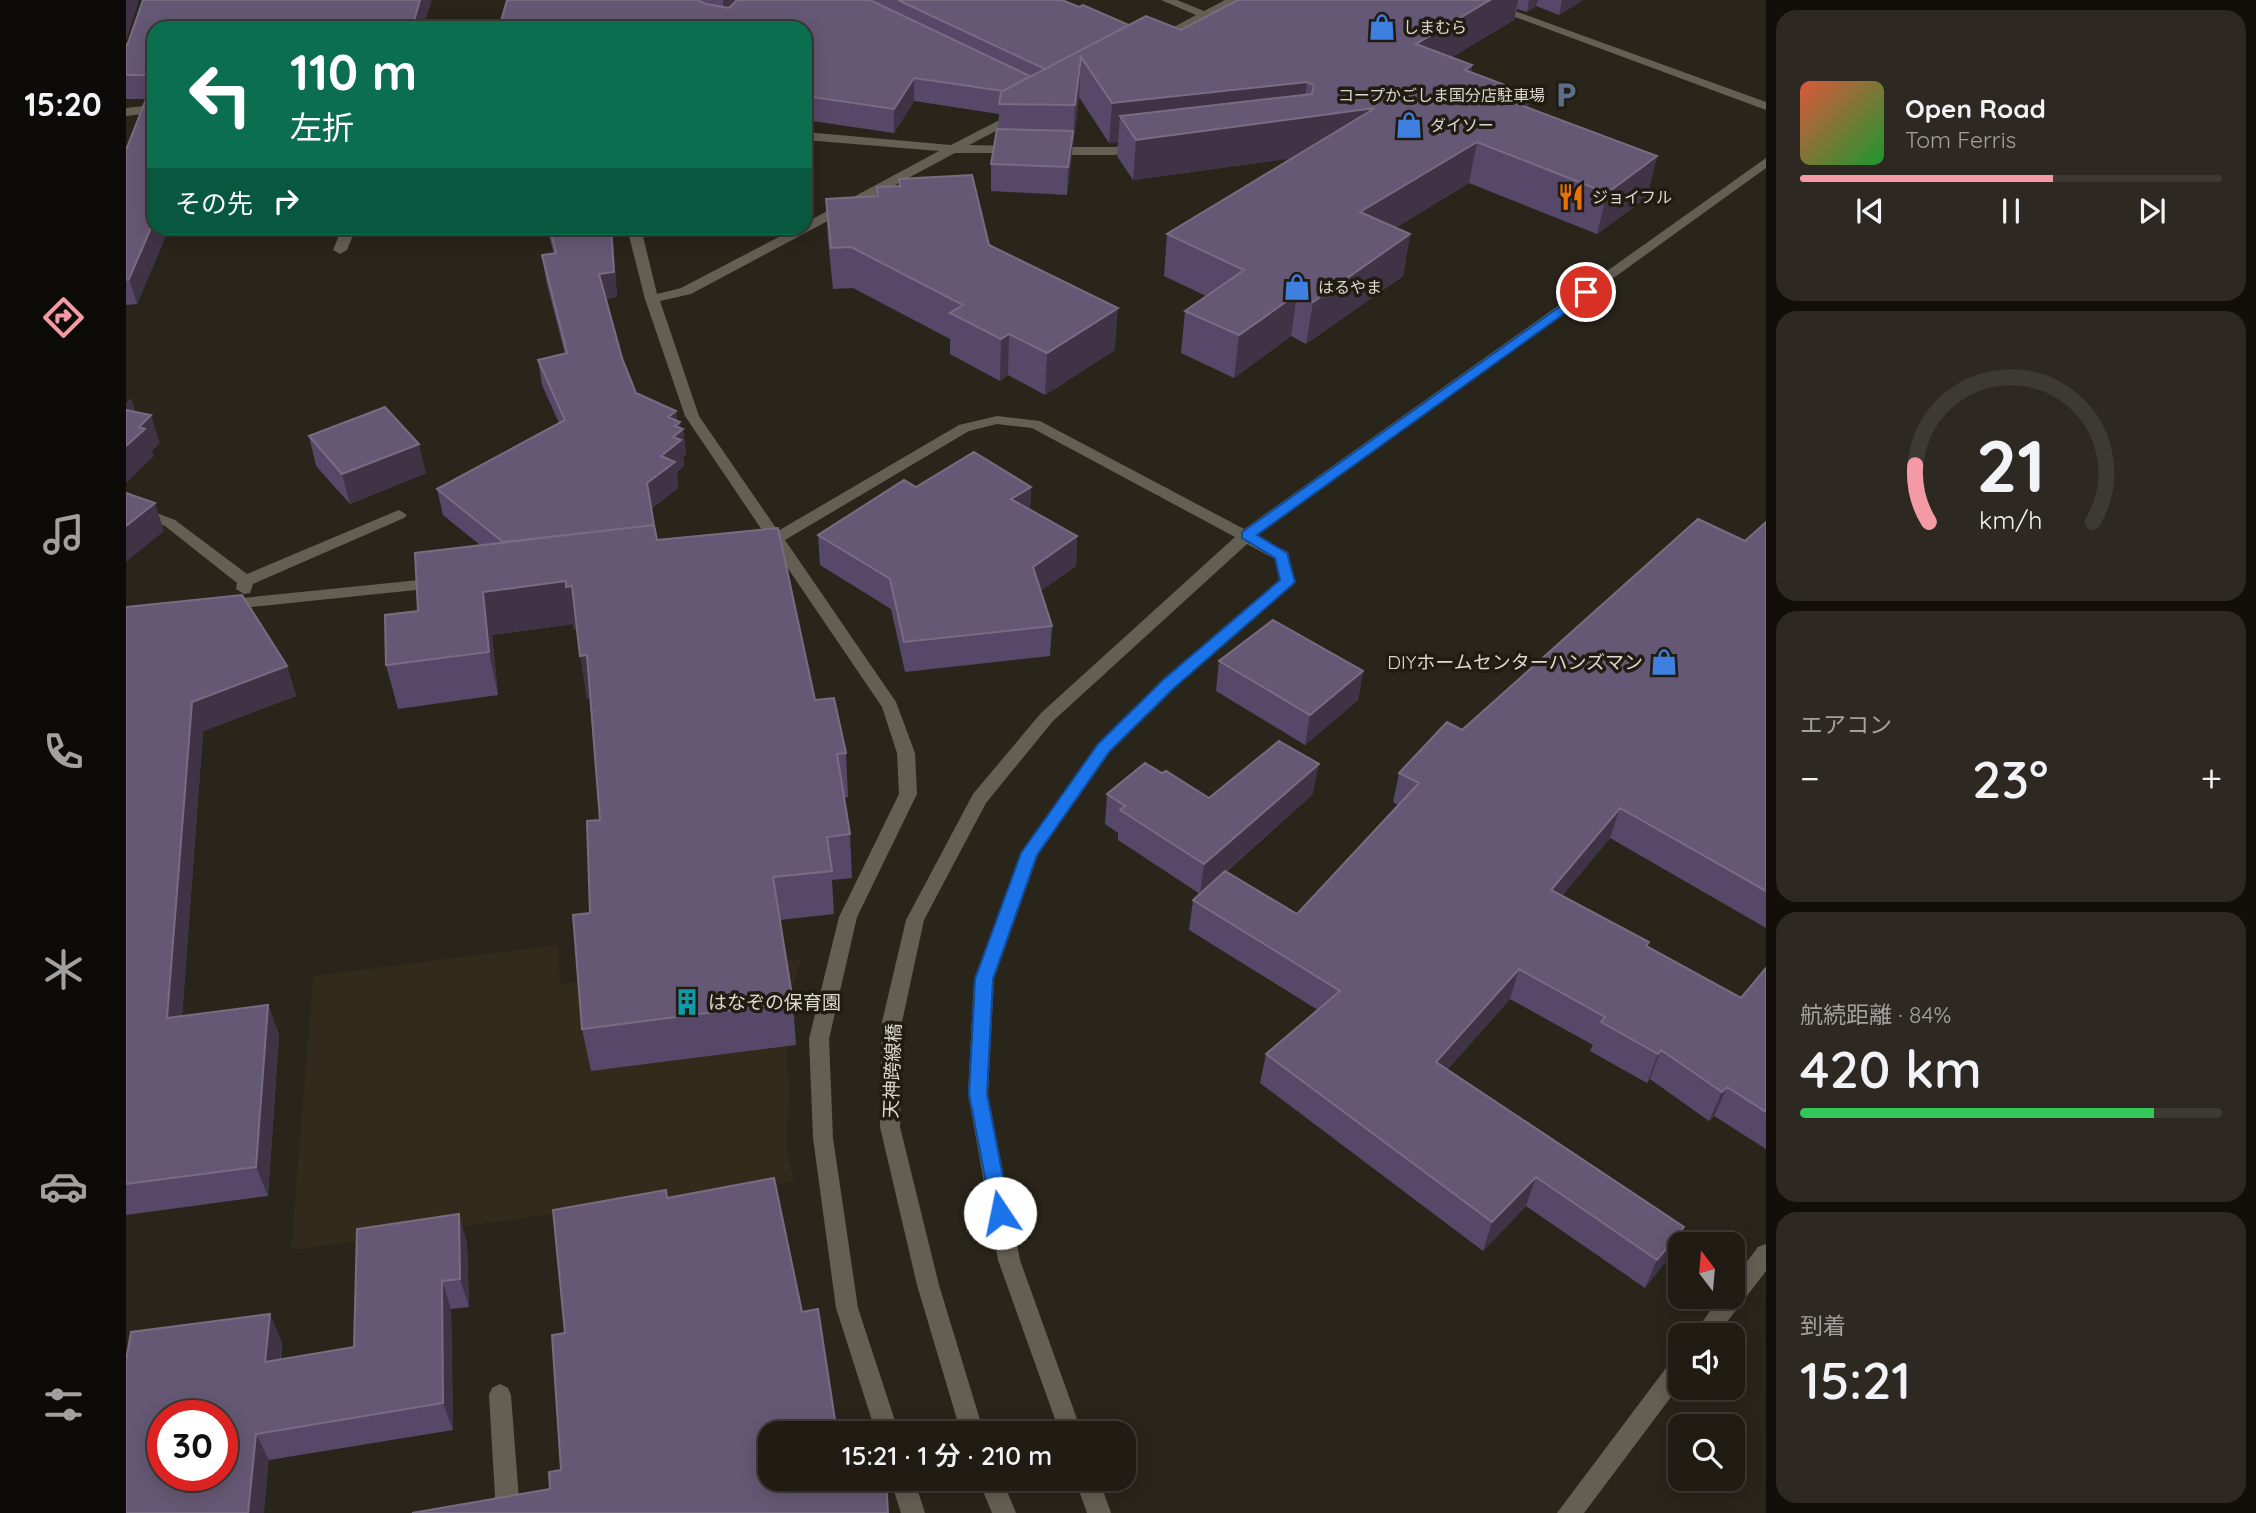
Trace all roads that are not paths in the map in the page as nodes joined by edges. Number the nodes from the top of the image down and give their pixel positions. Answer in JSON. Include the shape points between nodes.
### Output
{"nodes":[{"id":1,"x":1167,"y":0,"type":"edge"},
{"id":2,"x":1233,"y":0,"type":"edge"},
{"id":3,"x":1475,"y":0,"type":"edge"},
{"id":4,"x":1205,"y":15,"type":"junction"},
{"id":5,"x":1148,"y":45,"type":"edge"},
{"id":6,"x":1033,"y":106,"type":"edge"},
{"id":7,"x":1766,"y":106,"type":"edge"},
{"id":8,"x":147,"y":110,"type":"edge"},
{"id":9,"x":126,"y":112,"type":"edge"},
{"id":10,"x":812,"y":137,"type":"edge"},
{"id":11,"x":1154,"y":146,"type":"edge"},
{"id":12,"x":956,"y":149,"type":"junction"},
{"id":13,"x":1766,"y":162,"type":"edge"},
{"id":14,"x":812,"y":225,"type":"edge"},
{"id":15,"x":346,"y":235,"type":"edge"},
{"id":16,"x":636,"y":235,"type":"edge"},
{"id":17,"x":792,"y":235,"type":"edge"},
{"id":18,"x":340,"y":250,"type":"dead end"},
{"id":19,"x":652,"y":299,"type":"junction"},
{"id":20,"x":126,"y":506,"type":"edge"},
{"id":21,"x":399,"y":515,"type":"dead end"},
{"id":22,"x":1247,"y":535,"type":"junction"},
{"id":23,"x":777,"y":538,"type":"junction"},
{"id":24,"x":742,"y":547,"type":"edge"},
{"id":25,"x":244,"y":580,"type":"junction"},
{"id":26,"x":459,"y":581,"type":"edge"},
{"id":27,"x":243,"y":603,"type":"junction"},
{"id":28,"x":204,"y":607,"type":"edge"},
{"id":29,"x":1766,"y":1254,"type":"edge"},
{"id":30,"x":1713,"y":1323,"type":"edge"},
{"id":31,"x":1668,"y":1383,"type":"edge"},
{"id":32,"x":500,"y":1395,"type":"dead end"},
{"id":33,"x":883,"y":1421,"type":"edge"},
{"id":34,"x":968,"y":1421,"type":"edge"},
{"id":35,"x":1067,"y":1421,"type":"edge"},
{"id":36,"x":906,"y":1491,"type":"edge"},
{"id":37,"x":995,"y":1491,"type":"edge"},
{"id":38,"x":1091,"y":1491,"type":"edge"},
{"id":39,"x":508,"y":1513,"type":"edge"},
{"id":40,"x":913,"y":1513,"type":"edge"},
{"id":41,"x":1004,"y":1513,"type":"edge"},
{"id":42,"x":1099,"y":1513,"type":"edge"},
{"id":43,"x":1569,"y":1513,"type":"edge"}],
"edges":[{"from":1,"to":4,"type":"street"},
{"from":2,"to":4,"type":"street"},
{"from":3,"to":7,"type":"street"},
{"from":4,"to":5,"type":"street"},
{"from":6,"to":12,"type":"street"},
{"from":8,"to":9,"type":"street"},
{"from":10,"to":12,"type":"street"},
{"from":11,"to":12,"type":"street","via":[[1092,152]]},
{"from":12,"to":14,"type":"street"},
{"from":13,"to":22,"type":"street","name":"天神跨線橋"},
{"from":15,"to":18,"type":"street"},
{"from":16,"to":19,"type":"street"},
{"from":17,"to":19,"type":"street","via":[[686,291]]},
{"from":19,"to":23,"type":"street","via":[[692,416]]},
{"from":20,"to":25,"type":"street","via":[[170,523]]},
{"from":21,"to":25,"type":"street"},
{"from":22,"to":23,"type":"street","via":[[1035,424],[997,420],[964,428]]},
{"from":22,"to":34,"type":"street","name":"天神跨線橋","via":[[1047,717],[979,799],[915,920],[892,1022],[890,1127],[928,1285]]},
{"from":22,"to":35,"type":"street","via":[[1282,556],[1287,582],[1168,684],[1104,748],[1030,853],[984,979],[978,1094],[1006,1247]]},
{"from":23,"to":24,"type":"street"},
{"from":23,"to":33,"type":"street","via":[[890,706],[906,752],[908,793],[848,917],[819,1039],[823,1138],[847,1308]]},
{"from":25,"to":27,"type":"street"},
{"from":26,"to":27,"type":"street"},
{"from":27,"to":28,"type":"street"},
{"from":29,"to":30,"type":"street"},
{"from":31,"to":43,"type":"street"},
{"from":32,"to":39,"type":"street"},
{"from":36,"to":40,"type":"street"},
{"from":37,"to":41,"type":"street"},
{"from":38,"to":42,"type":"street"}]}
